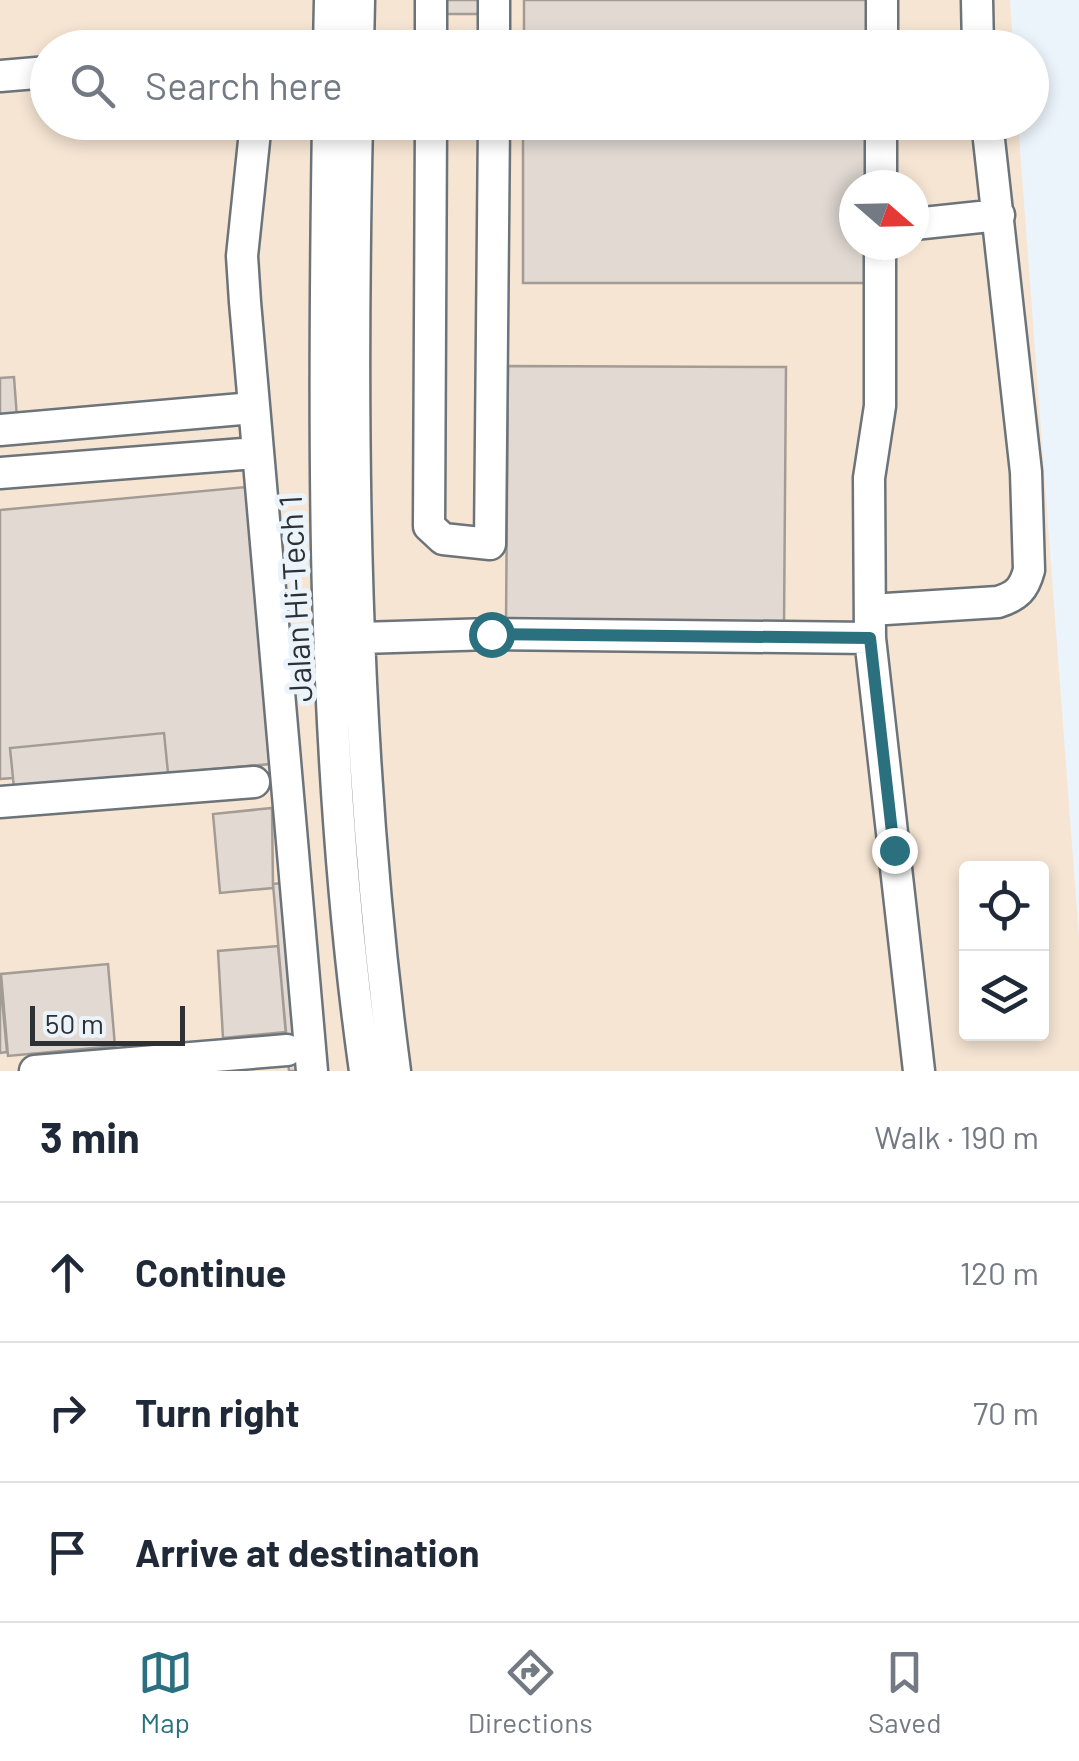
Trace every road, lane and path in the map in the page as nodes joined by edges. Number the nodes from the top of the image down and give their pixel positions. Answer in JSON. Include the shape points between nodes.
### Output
{"nodes":[{"id":1,"x":330,"y":0,"type":"edge"},
{"id":2,"x":359,"y":0,"type":"edge"},
{"id":3,"x":431,"y":0,"type":"edge"},
{"id":4,"x":494,"y":0,"type":"edge"},
{"id":5,"x":882,"y":0,"type":"edge"},
{"id":6,"x":977,"y":0,"type":"edge"},
{"id":7,"x":329,"y":30,"type":"edge"},
{"id":8,"x":358,"y":30,"type":"edge"},
{"id":9,"x":431,"y":30,"type":"edge"},
{"id":10,"x":494,"y":30,"type":"edge"},
{"id":11,"x":882,"y":30,"type":"edge"},
{"id":12,"x":978,"y":30,"type":"edge"},
{"id":13,"x":30,"y":74,"type":"edge"},
{"id":14,"x":0,"y":76,"type":"edge"},
{"id":15,"x":254,"y":140,"type":"edge"},
{"id":16,"x":328,"y":140,"type":"edge"},
{"id":17,"x":357,"y":140,"type":"edge"},
{"id":18,"x":431,"y":140,"type":"edge"},
{"id":19,"x":494,"y":140,"type":"edge"},
{"id":20,"x":881,"y":140,"type":"edge"},
{"id":21,"x":989,"y":140,"type":"edge"},
{"id":22,"x":881,"y":170,"type":"edge"},
{"id":23,"x":999,"y":214,"type":"junction"},
{"id":24,"x":929,"y":222,"type":"edge"},
{"id":25,"x":880,"y":260,"type":"edge"},
{"id":26,"x":253,"y":408,"type":"junction"},
{"id":27,"x":0,"y":430,"type":"edge"},
{"id":28,"x":256,"y":454,"type":"junction"},
{"id":29,"x":0,"y":473,"type":"edge"},
{"id":30,"x":870,"y":624,"type":"junction"},
{"id":31,"x":361,"y":638,"type":"junction"},
{"id":32,"x":268,"y":781,"type":"junction"},
{"id":33,"x":0,"y":802,"type":"edge"},
{"id":34,"x":301,"y":1054,"type":"edge"},
{"id":35,"x":35,"y":1071,"type":"edge"},
{"id":36,"x":365,"y":1071,"type":"edge"},
{"id":37,"x":395,"y":1071,"type":"edge"},
{"id":38,"x":919,"y":1071,"type":"edge"}],
"edges":[{"from":1,"to":7,"type":"street"},
{"from":2,"to":8,"type":"street"},
{"from":3,"to":9,"type":"street"},
{"from":4,"to":10,"type":"street"},
{"from":5,"to":11,"type":"street"},
{"from":6,"to":12,"type":"street"},
{"from":13,"to":14,"type":"street"},
{"from":15,"to":26,"type":"street","via":[[242,256]]},
{"from":16,"to":36,"type":"street","name":"Jalan Hi-Tech 1","via":[[328,628]]},
{"from":17,"to":31,"type":"street","name":"Jalan Hi-Tech 1","via":[[352,357]]},
{"from":18,"to":19,"type":"street","via":[[429,526],[444,540],[490,544]]},
{"from":20,"to":22,"type":"street"},
{"from":21,"to":23,"type":"street"},
{"from":23,"to":24,"type":"street"},
{"from":23,"to":30,"type":"street","via":[[1026,472],[1024,586],[998,602]]},
{"from":25,"to":30,"type":"street","via":[[880,406],[868,478]]},
{"from":26,"to":27,"type":"street"},
{"from":26,"to":28,"type":"street"},
{"from":28,"to":29,"type":"street"},
{"from":28,"to":32,"type":"street"},
{"from":30,"to":31,"type":"street"},
{"from":30,"to":38,"type":"street"},
{"from":31,"to":37,"type":"street","name":"Jalan Hi-Tech 1"},
{"from":32,"to":33,"type":"street"},
{"from":32,"to":34,"type":"street"},
{"from":34,"to":35,"type":"street"}]}
